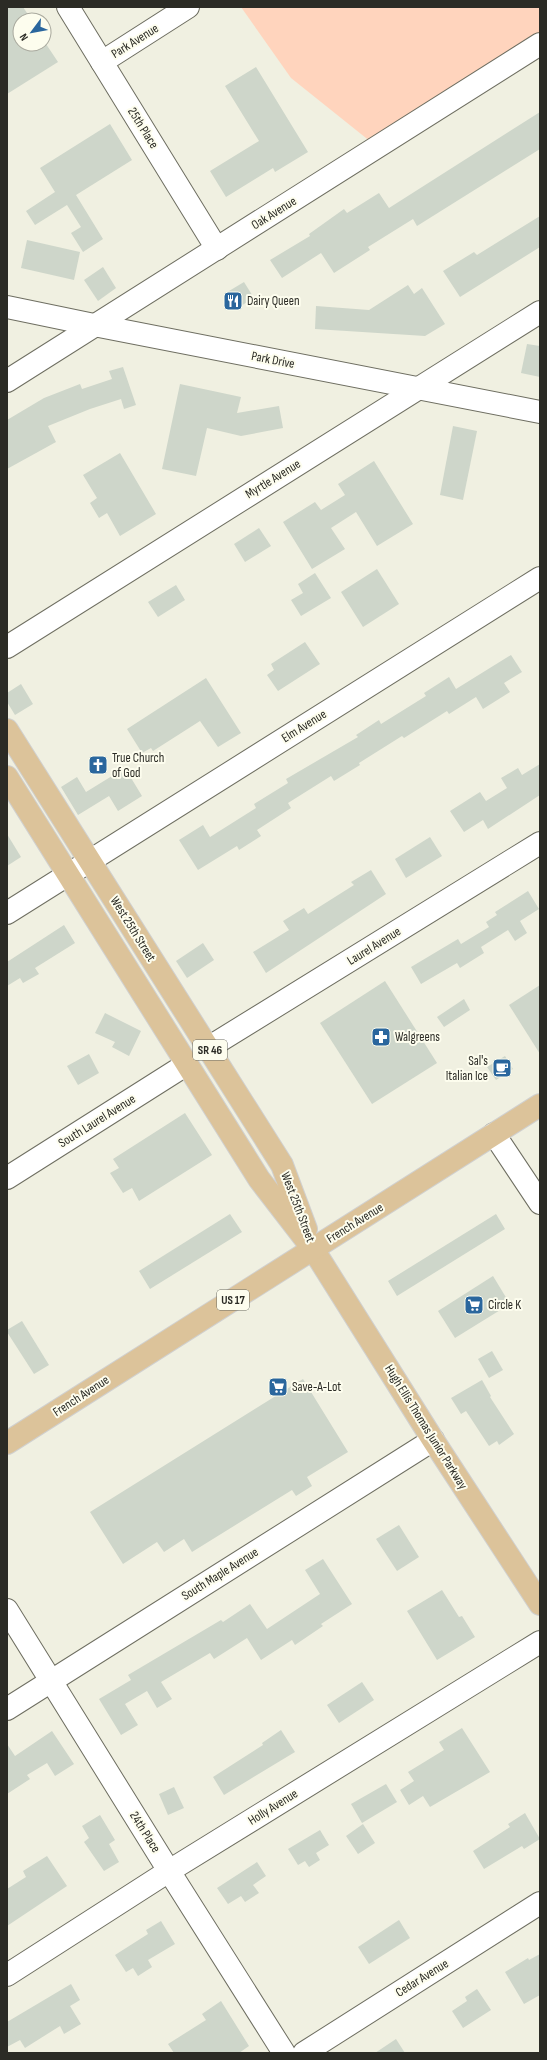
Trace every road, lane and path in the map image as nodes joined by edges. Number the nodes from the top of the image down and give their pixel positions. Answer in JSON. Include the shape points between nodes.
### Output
{"nodes":[{"id":1,"x":68,"y":7,"type":"edge"},
{"id":2,"x":188,"y":7,"type":"edge"},
{"id":3,"x":540,"y":44,"type":"edge"},
{"id":4,"x":102,"y":62,"type":"junction"},
{"id":5,"x":217,"y":249,"type":"junction"},
{"id":6,"x":7,"y":307,"type":"edge"},
{"id":7,"x":540,"y":312,"type":"edge"},
{"id":8,"x":94,"y":326,"type":"junction"},
{"id":9,"x":7,"y":381,"type":"edge"},
{"id":10,"x":420,"y":388,"type":"junction"},
{"id":11,"x":540,"y":412,"type":"edge"},
{"id":12,"x":540,"y":578,"type":"edge"},
{"id":13,"x":7,"y":646,"type":"edge"},
{"id":14,"x":7,"y":730,"type":"edge"},
{"id":15,"x":7,"y":777,"type":"edge"},
{"id":16,"x":540,"y":843,"type":"edge"},
{"id":17,"x":89,"y":860,"type":"junction"},
{"id":18,"x":68,"y":874,"type":"junction"},
{"id":19,"x":7,"y":912,"type":"edge"},
{"id":20,"x":208,"y":1048,"type":"junction"},
{"id":21,"x":187,"y":1064,"type":"junction"},
{"id":22,"x":540,"y":1105,"type":"edge"},
{"id":23,"x":494,"y":1134,"type":"junction"},
{"id":24,"x":7,"y":1178,"type":"edge"},
{"id":25,"x":540,"y":1202,"type":"edge"},
{"id":26,"x":314,"y":1249,"type":"junction"},
{"id":27,"x":433,"y":1440,"type":"junction"},
{"id":28,"x":7,"y":1443,"type":"edge"},
{"id":29,"x":540,"y":1604,"type":"edge"},
{"id":30,"x":7,"y":1610,"type":"edge"},
{"id":31,"x":540,"y":1642,"type":"edge"},
{"id":32,"x":51,"y":1681,"type":"junction"},
{"id":33,"x":7,"y":1709,"type":"edge"},
{"id":34,"x":169,"y":1871,"type":"junction"},
{"id":35,"x":540,"y":1903,"type":"edge"},
{"id":36,"x":7,"y":1975,"type":"edge"},
{"id":37,"x":284,"y":2053,"type":"edge"},
{"id":38,"x":304,"y":2053,"type":"edge"}],
"edges":[{"from":1,"to":4,"type":"street","name":"25th Place"},
{"from":2,"to":4,"type":"street","name":"Park Avenue"},
{"from":3,"to":5,"type":"street","name":"Oak Avenue"},
{"from":4,"to":5,"type":"street","name":"25th Place"},
{"from":5,"to":8,"type":"street","name":"Oak Avenue"},
{"from":6,"to":8,"type":"street","name":"Park Drive"},
{"from":7,"to":10,"type":"street","name":"Myrtle Avenue"},
{"from":8,"to":9,"type":"street","name":"Oak Avenue"},
{"from":8,"to":10,"type":"street","name":"Park Drive"},
{"from":10,"to":11,"type":"street","name":"Park Drive"},
{"from":10,"to":13,"type":"street","name":"Myrtle Avenue"},
{"from":12,"to":17,"type":"street","name":"Elm Avenue"},
{"from":14,"to":17,"type":"main road","name":"West 25th Street","number":"SR 46"},
{"from":15,"to":18,"type":"main road","name":"West 25th Street","number":"SR 46"},
{"from":16,"to":20,"type":"street","name":"Laurel Avenue"},
{"from":17,"to":18,"type":"street","name":"Elm Avenue"},
{"from":17,"to":20,"type":"main road","name":"West 25th Street","number":"SR 46"},
{"from":18,"to":19,"type":"street","name":"Elm Avenue"},
{"from":18,"to":21,"type":"main road","name":"West 25th Street","number":"SR 46"},
{"from":20,"to":26,"type":"main road","name":"West 25th Street","number":"SR 46","via":[[282,1165]]},
{"from":21,"to":24,"type":"street","name":"South Laurel Avenue"},
{"from":21,"to":26,"type":"main road","name":"West 25th Street","number":"SR 46","via":[[259,1179]]},
{"from":22,"to":23,"type":"main road","name":"French Avenue","number":"US 17"},
{"from":23,"to":25,"type":"street"},
{"from":23,"to":26,"type":"main road","name":"French Avenue","number":"US 17"},
{"from":26,"to":27,"type":"main road","name":"Hugh Ellis Thomas Junior Parkway"},
{"from":26,"to":28,"type":"main road","name":"French Avenue","number":"US 17"},
{"from":27,"to":29,"type":"main road","name":"Hugh Ellis Thomas Junior Parkway"},
{"from":27,"to":32,"type":"street","name":"South Maple Avenue"},
{"from":30,"to":32,"type":"street","name":"24th Place"},
{"from":31,"to":34,"type":"street","name":"Holly Avenue"},
{"from":32,"to":33,"type":"street","name":"South Maple Avenue"},
{"from":32,"to":34,"type":"street","name":"24th Place"},
{"from":34,"to":36,"type":"street","name":"Holly Avenue"},
{"from":34,"to":37,"type":"street","name":"24th Place"},
{"from":35,"to":38,"type":"street","name":"Cedar Avenue"}]}
